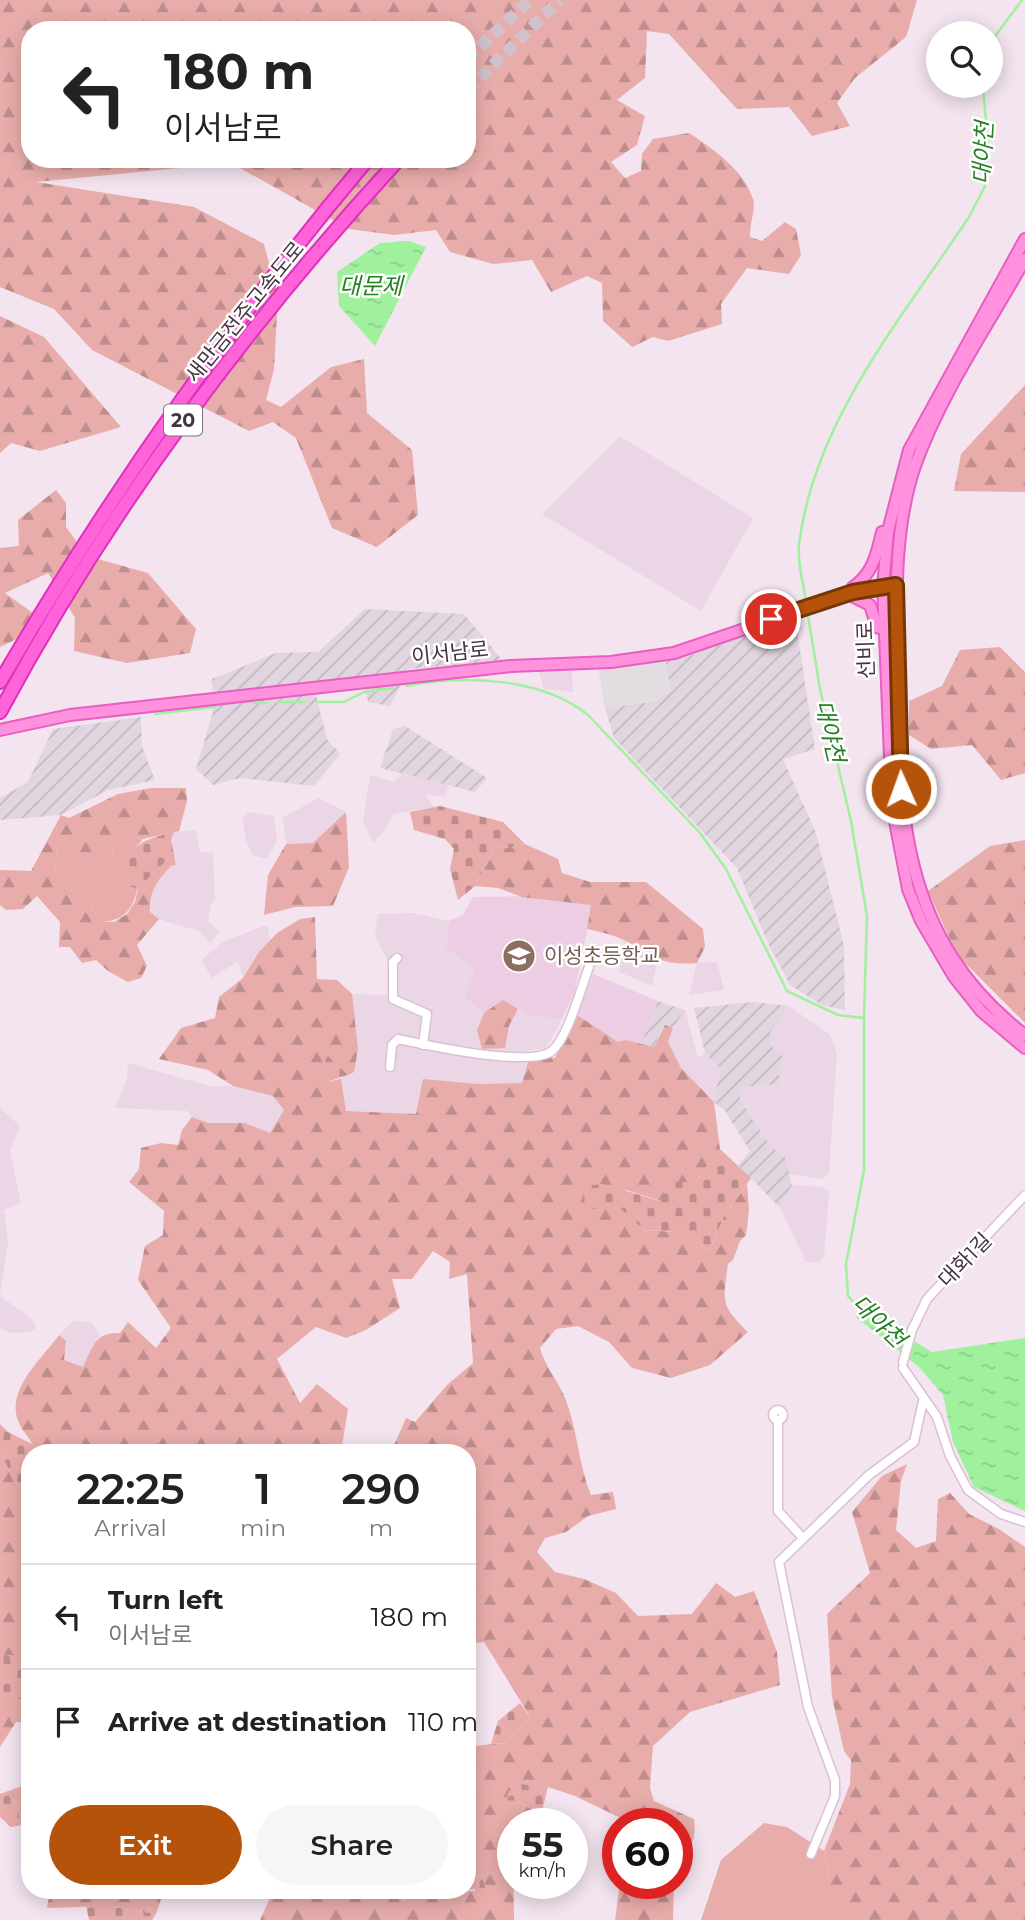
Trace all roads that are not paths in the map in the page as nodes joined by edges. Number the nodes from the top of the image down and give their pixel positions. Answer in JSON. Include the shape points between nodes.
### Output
{"nodes":[{"id":1,"x":361,"y":168,"type":"edge"},
{"id":2,"x":391,"y":168,"type":"edge"},
{"id":3,"x":1025,"y":239,"type":"edge"},
{"id":4,"x":1025,"y":259,"type":"edge"},
{"id":5,"x":888,"y":531,"type":"junction"},
{"id":6,"x":896,"y":585,"type":"junction"},
{"id":7,"x":883,"y":586,"type":"junction"},
{"id":8,"x":853,"y":592,"type":"junction"},
{"id":9,"x":884,"y":629,"type":"junction"},
{"id":10,"x":0,"y":682,"type":"edge"},
{"id":11,"x":1,"y":709,"type":"edge"},
{"id":12,"x":0,"y":730,"type":"edge"},
{"id":13,"x":397,"y":958,"type":"dead end"},
{"id":14,"x":589,"y":967,"type":"dead end"},
{"id":15,"x":1025,"y":1035,"type":"edge"},
{"id":16,"x":423,"y":1045,"type":"junction"},
{"id":17,"x":1025,"y":1048,"type":"edge"},
{"id":18,"x":390,"y":1067,"type":"dead end"},
{"id":19,"x":1025,"y":1195,"type":"edge"},
{"id":20,"x":923,"y":1401,"type":"junction"},
{"id":21,"x":778,"y":1420,"type":"dead end"},
{"id":22,"x":1025,"y":1522,"type":"edge"},
{"id":23,"x":802,"y":1536,"type":"junction"},
{"id":24,"x":811,"y":1854,"type":"dead end"}],
"edges":[{"from":1,"to":10,"type":"highway","name":"새만금전주고속도로","number":"20","via":[[231,331],[144,452],[67,567]]},
{"from":2,"to":11,"type":"highway","name":"새만금전주고속도로","number":"20","via":[[236,349],[163,447],[82,571]]},
{"from":3,"to":5,"type":"main road","name":"선비로","via":[[909,450]]},
{"from":4,"to":6,"type":"main road","name":"선비로","via":[[941,408],[916,465],[901,526]]},
{"from":5,"to":7,"type":"main road","name":"선비로"},
{"from":5,"to":8,"type":"main road","via":[[882,531],[874,563]]},
{"from":6,"to":7,"type":"main road","name":"이서남로"},
{"from":6,"to":15,"type":"main road","name":"선비로","via":[[899,757],[907,846],[921,895],[941,939],[968,981]]},
{"from":7,"to":8,"type":"main road","name":"이서남로"},
{"from":7,"to":9,"type":"main road","name":"선비로"},
{"from":8,"to":9,"type":"main road","via":[[870,605],[877,628]]},
{"from":8,"to":12,"type":"main road","name":"이서남로","via":[[674,653],[401,677],[70,715]]},
{"from":9,"to":17,"type":"main road","name":"선비로","via":[[892,806],[908,889],[954,976],[981,1011]]},
{"from":13,"to":16,"type":"street","via":[[393,962],[393,999],[427,1014]]},
{"from":14,"to":16,"type":"street","via":[[565,1031],[552,1051],[482,1055]]},
{"from":16,"to":18,"type":"street","via":[[398,1039],[392,1045]]},
{"from":19,"to":20,"type":"street","name":"대화1길","via":[[927,1299],[912,1330],[903,1365]]},
{"from":20,"to":22,"type":"street","via":[[937,1417],[968,1490],[1001,1514]]},
{"from":20,"to":23,"type":"street","via":[[914,1442],[869,1475]]},
{"from":21,"to":23,"type":"street","via":[[778,1511]]},
{"from":23,"to":24,"type":"street","via":[[779,1562],[782,1587],[808,1707],[835,1780],[835,1796]]}]}
